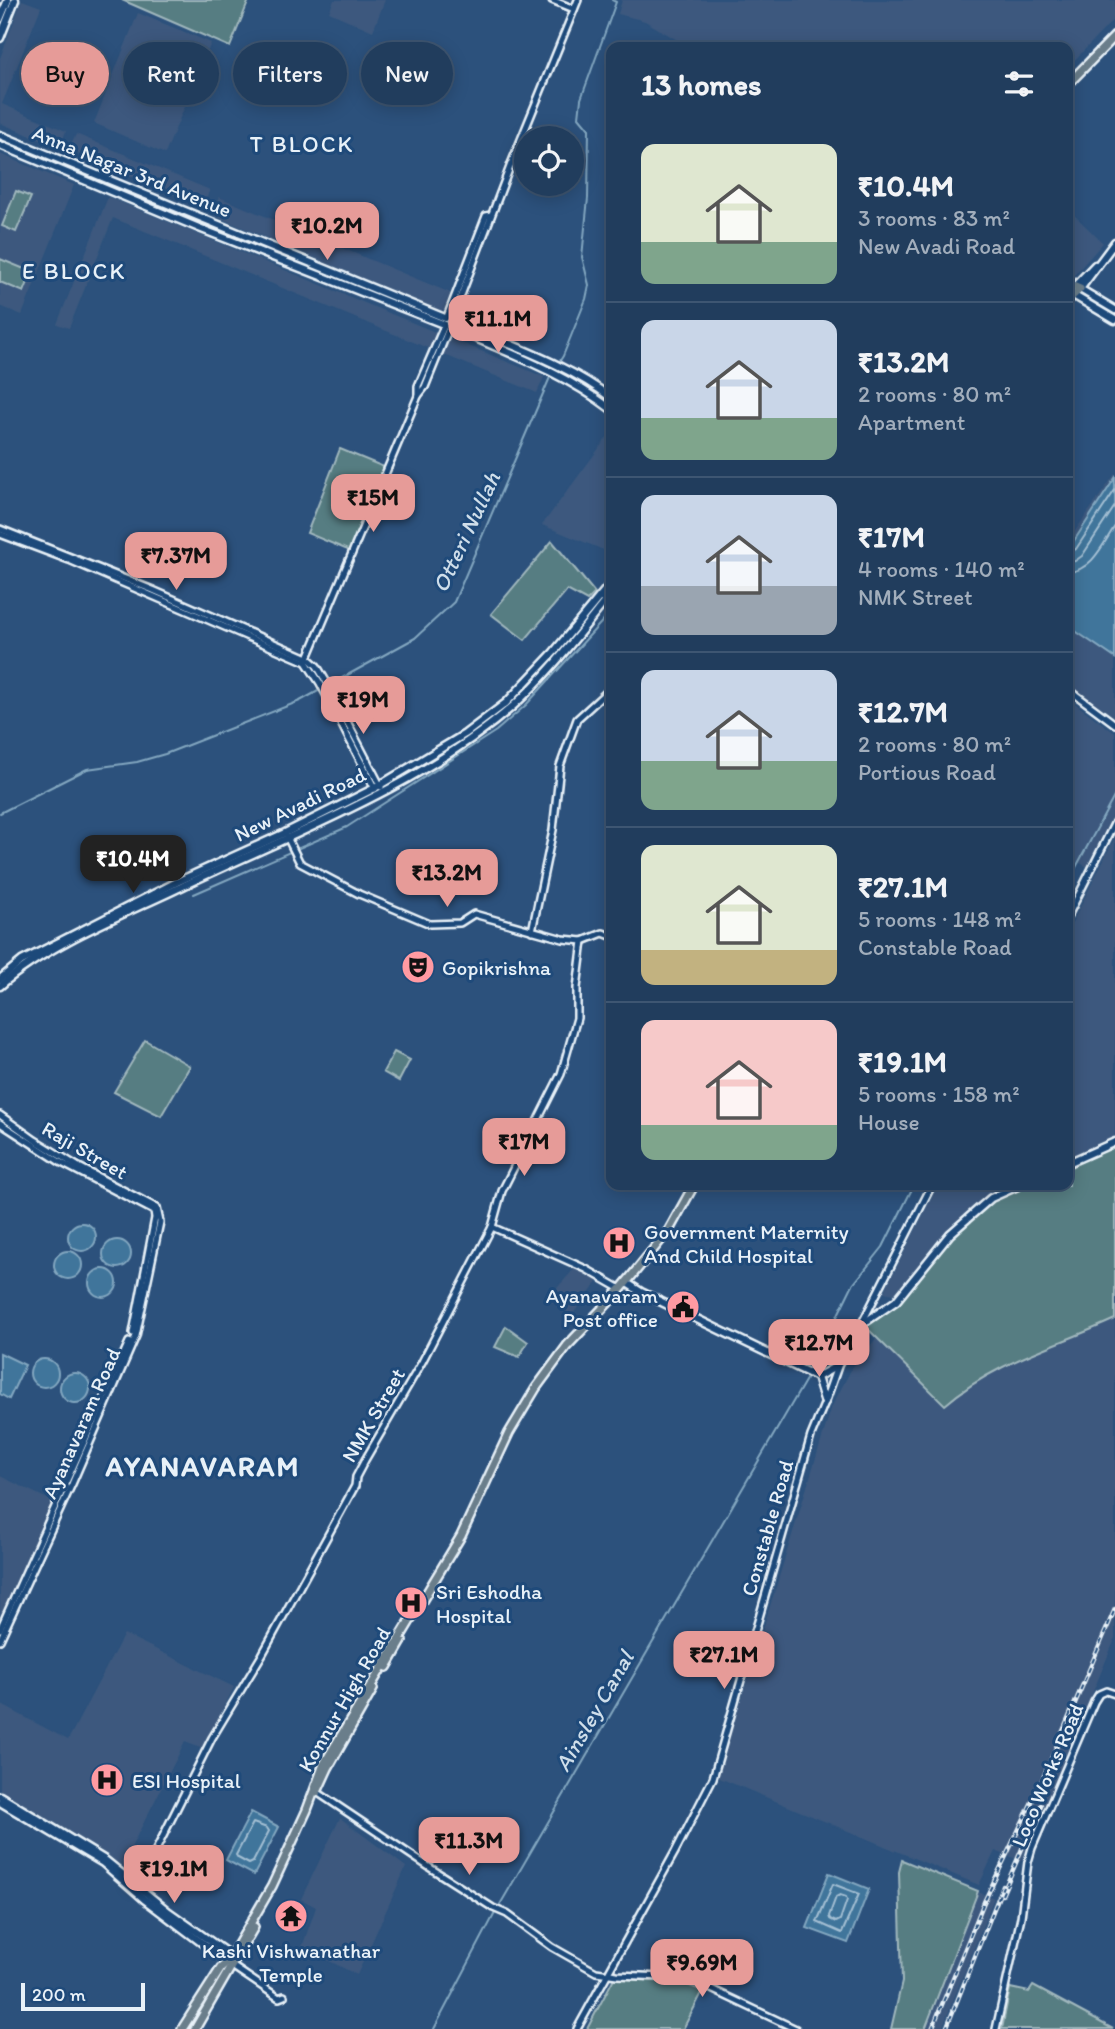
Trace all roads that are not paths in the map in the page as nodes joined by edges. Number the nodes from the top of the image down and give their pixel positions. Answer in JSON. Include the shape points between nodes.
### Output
{"nodes":[{"id":1,"x":8,"y":0,"type":"edge"},
{"id":2,"x":15,"y":0,"type":"edge"},
{"id":3,"x":552,"y":0,"type":"edge"},
{"id":4,"x":578,"y":0,"type":"edge"},
{"id":5,"x":574,"y":9,"type":"junction"},
{"id":6,"x":0,"y":19,"type":"edge"},
{"id":7,"x":1115,"y":30,"type":"edge"},
{"id":8,"x":1115,"y":36,"type":"edge"},
{"id":9,"x":0,"y":38,"type":"edge"},
{"id":10,"x":1073,"y":72,"type":"edge"},
{"id":11,"x":1073,"y":79,"type":"edge"},
{"id":12,"x":0,"y":135,"type":"edge"},
{"id":13,"x":0,"y":145,"type":"edge"},
{"id":14,"x":1115,"y":242,"type":"edge"},
{"id":15,"x":1073,"y":290,"type":"edge"},
{"id":16,"x":1073,"y":293,"type":"edge"},
{"id":17,"x":1073,"y":293,"type":"edge"},
{"id":18,"x":1115,"y":310,"type":"edge"},
{"id":19,"x":1115,"y":320,"type":"edge"},
{"id":20,"x":448,"y":322,"type":"junction"},
{"id":21,"x":555,"y":369,"type":"junction"},
{"id":22,"x":606,"y":394,"type":"edge"},
{"id":23,"x":606,"y":405,"type":"edge"},
{"id":24,"x":0,"y":528,"type":"edge"},
{"id":25,"x":0,"y":534,"type":"edge"},
{"id":26,"x":605,"y":602,"type":"edge"},
{"id":27,"x":307,"y":660,"type":"junction"},
{"id":28,"x":606,"y":693,"type":"edge"},
{"id":29,"x":1073,"y":694,"type":"edge"},
{"id":30,"x":1115,"y":724,"type":"edge"},
{"id":31,"x":379,"y":790,"type":"junction"},
{"id":32,"x":1115,"y":822,"type":"edge"},
{"id":33,"x":287,"y":837,"type":"junction"},
{"id":34,"x":1073,"y":906,"type":"edge"},
{"id":35,"x":532,"y":931,"type":"junction"},
{"id":36,"x":606,"y":934,"type":"edge"},
{"id":37,"x":583,"y":941,"type":"junction"},
{"id":38,"x":0,"y":979,"type":"edge"},
{"id":39,"x":0,"y":986,"type":"edge"},
{"id":40,"x":0,"y":1115,"type":"edge"},
{"id":41,"x":0,"y":1122,"type":"edge"},
{"id":42,"x":1115,"y":1142,"type":"edge"},
{"id":43,"x":1073,"y":1161,"type":"edge"},
{"id":44,"x":691,"y":1190,"type":"edge"},
{"id":45,"x":929,"y":1190,"type":"edge"},
{"id":46,"x":1009,"y":1190,"type":"edge"},
{"id":47,"x":156,"y":1209,"type":"junction"},
{"id":48,"x":492,"y":1227,"type":"junction"},
{"id":49,"x":624,"y":1286,"type":"junction"},
{"id":50,"x":861,"y":1325,"type":"junction"},
{"id":51,"x":838,"y":1365,"type":"junction"},
{"id":52,"x":817,"y":1377,"type":"junction"},
{"id":53,"x":825,"y":1402,"type":"junction"},
{"id":54,"x":517,"y":1421,"type":"junction"},
{"id":55,"x":0,"y":1629,"type":"edge"},
{"id":56,"x":0,"y":1640,"type":"edge"},
{"id":57,"x":1115,"y":1694,"type":"edge"},
{"id":58,"x":317,"y":1792,"type":"junction"},
{"id":59,"x":0,"y":1796,"type":"edge"},
{"id":60,"x":0,"y":1802,"type":"edge"},
{"id":61,"x":138,"y":1886,"type":"junction"},
{"id":62,"x":232,"y":1961,"type":"junction"},
{"id":63,"x":613,"y":1961,"type":"junction"},
{"id":64,"x":607,"y":1974,"type":"junction"},
{"id":65,"x":617,"y":1975,"type":"junction"},
{"id":66,"x":284,"y":1996,"type":"dead end"},
{"id":67,"x":181,"y":2029,"type":"edge"},
{"id":68,"x":195,"y":2029,"type":"edge"},
{"id":69,"x":577,"y":2029,"type":"edge"},
{"id":70,"x":796,"y":2029,"type":"edge"},
{"id":71,"x":996,"y":2029,"type":"edge"}],
"edges":[{"from":1,"to":6,"type":"main road"},
{"from":2,"to":9,"type":"main road"},
{"from":3,"to":5,"type":"street"},
{"from":4,"to":5,"type":"street"},
{"from":5,"to":20,"type":"street","via":[[491,215],[486,216]]},
{"from":7,"to":10,"type":"main road"},
{"from":8,"to":11,"type":"main road"},
{"from":12,"to":20,"type":"main road","name":"Anna Nagar 3rd Avenue"},
{"from":13,"to":20,"type":"main road","name":"Anna Nagar 3rd Avenue","via":[[199,228]]},
{"from":14,"to":15,"type":"main road"},
{"from":16,"to":18,"type":"main road"},
{"from":17,"to":19,"type":"main road"},
{"from":20,"to":21,"type":"main road","name":"Anna Nagar 3rd Avenue"},
{"from":20,"to":27,"type":"street","via":[[425,387]]},
{"from":21,"to":22,"type":"main road","name":"Anna Nagar 3rd Avenue"},
{"from":21,"to":23,"type":"main road","name":"Anna Nagar 3rd Avenue"},
{"from":24,"to":27,"type":"street"},
{"from":25,"to":27,"type":"street"},
{"from":26,"to":31,"type":"main road","name":"New Avadi Road","via":[[506,703]]},
{"from":27,"to":31,"type":"street","via":[[317,666]]},
{"from":28,"to":35,"type":"street","via":[[577,719],[560,766],[553,830]]},
{"from":29,"to":30,"type":"street"},
{"from":31,"to":33,"type":"main road","name":"New Avadi Road"},
{"from":31,"to":38,"type":"main road","name":"New Avadi Road","via":[[177,882],[22,961]]},
{"from":32,"to":34,"type":"street"},
{"from":33,"to":35,"type":"street","via":[[300,863],[430,924],[460,923],[474,914]]},
{"from":33,"to":39,"type":"main road","name":"New Avadi Road","via":[[49,952]]},
{"from":35,"to":37,"type":"street"},
{"from":36,"to":37,"type":"street"},
{"from":37,"to":48,"type":"street","name":"NMK Street","via":[[577,1018],[561,1074],[502,1192]]},
{"from":40,"to":47,"type":"street","name":"Raji Street","via":[[68,1161]]},
{"from":41,"to":47,"type":"street","name":"Raji Street","via":[[60,1163]]},
{"from":42,"to":43,"type":"main road"},
{"from":44,"to":49,"type":"main road","name":"Konnur High Road","via":[[669,1230]]},
{"from":45,"to":50,"type":"street","name":"Constable Road"},
{"from":46,"to":50,"type":"main road","via":[[991,1198],[950,1234],[896,1301]]},
{"from":47,"to":55,"type":"street","name":"Ayanavaram Road","via":[[132,1335]]},
{"from":47,"to":56,"type":"street","name":"Ayanavaram Road","via":[[160,1222],[136,1336]]},
{"from":48,"to":49,"type":"street"},
{"from":48,"to":61,"type":"street","name":"NMK Street","via":[[313,1564],[212,1738]]},
{"from":49,"to":52,"type":"main road"},
{"from":49,"to":54,"type":"main road","name":"Konnur High Road","via":[[567,1346]]},
{"from":50,"to":51,"type":"main road","name":"Constable Road"},
{"from":51,"to":52,"type":"main road"},
{"from":51,"to":53,"type":"main road","name":"Constable Road"},
{"from":52,"to":53,"type":"main road"},
{"from":53,"to":63,"type":"street","name":"Constable Road","via":[[811,1436],[713,1778]]},
{"from":54,"to":58,"type":"main road","name":"Konnur High Road","via":[[468,1531]]},
{"from":54,"to":62,"type":"main road","name":"Konnur High Road","via":[[461,1536],[324,1764],[272,1886]]},
{"from":57,"to":71,"type":"street","name":"Loco Works Road","via":[[1106,1691],[1094,1702],[1036,1837]]},
{"from":58,"to":62,"type":"main road","name":"Konnur High Road","via":[[279,1879]]},
{"from":58,"to":64,"type":"street","via":[[583,1965]]},
{"from":59,"to":61,"type":"main road","via":[[82,1844]]},
{"from":60,"to":62,"type":"main road","via":[[103,1863],[144,1899]]},
{"from":61,"to":62,"type":"main road"},
{"from":62,"to":66,"type":"street","via":[[279,1998]]},
{"from":62,"to":67,"type":"main road","name":"Konnur High Road","via":[[221,1968]]},
{"from":62,"to":68,"type":"main road","name":"Konnur High Road"},
{"from":63,"to":64,"type":"street","name":"Constable Road"},
{"from":63,"to":65,"type":"street"},
{"from":64,"to":65,"type":"street"},
{"from":64,"to":69,"type":"street","name":"Constable Road"},
{"from":65,"to":70,"type":"street","via":[[688,1978]]}]}
